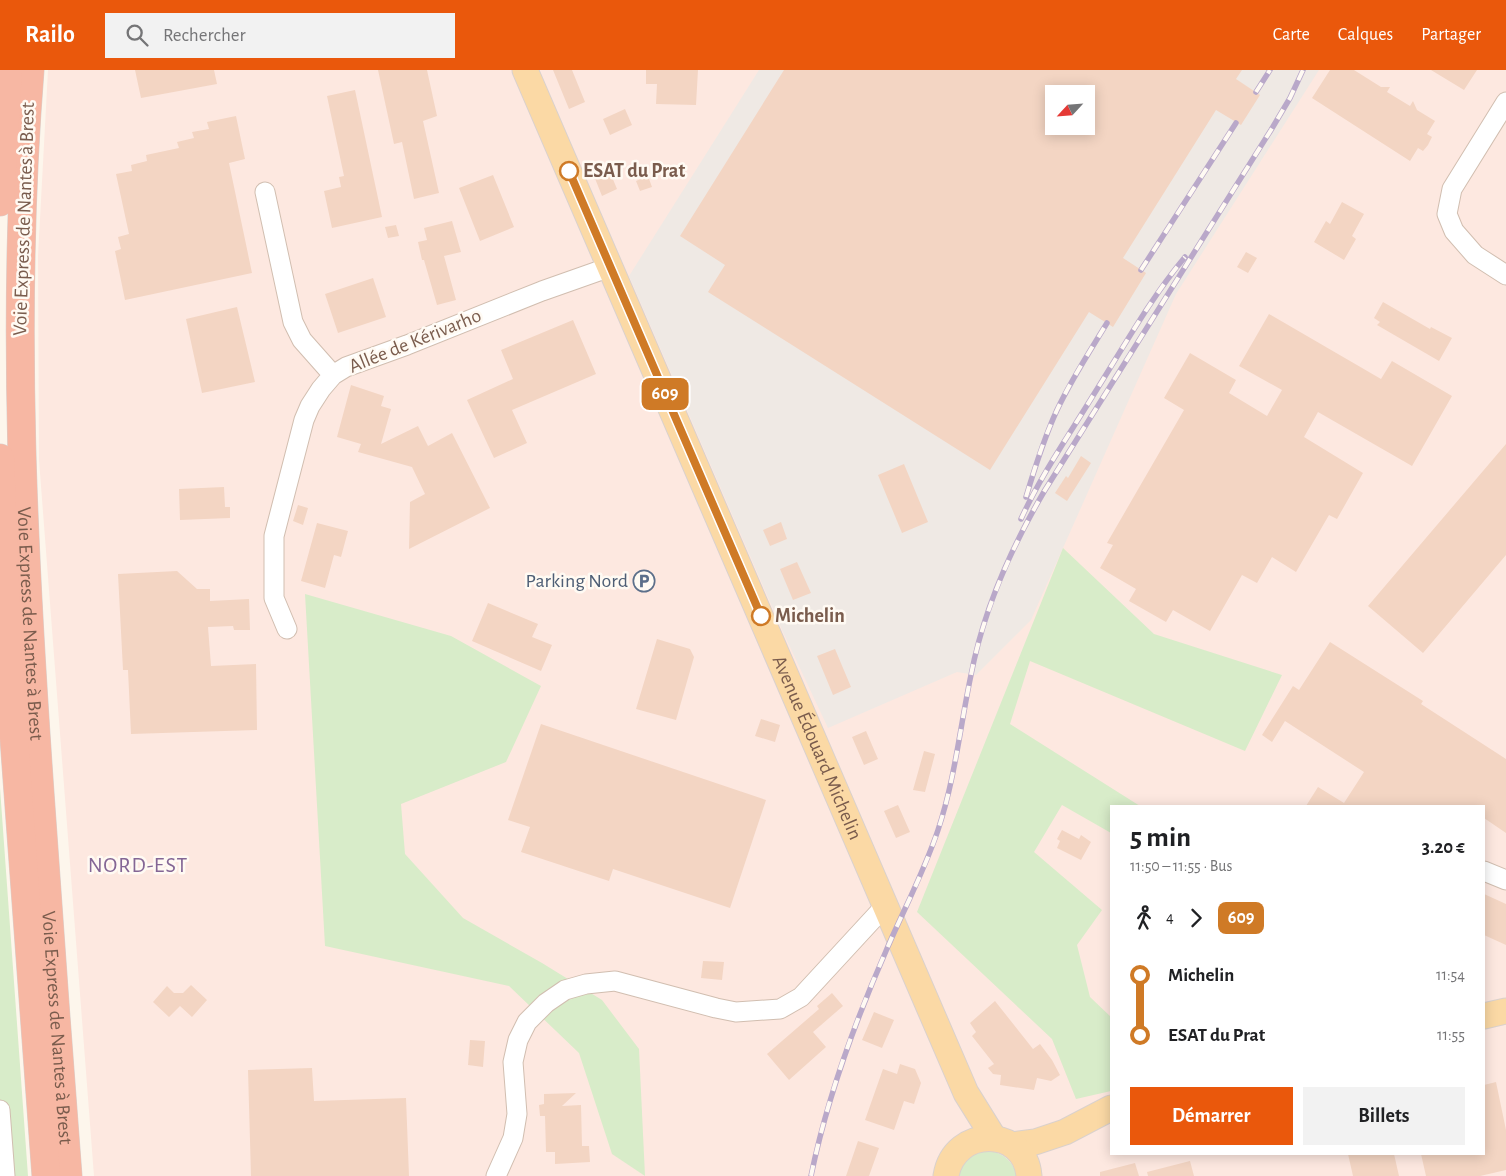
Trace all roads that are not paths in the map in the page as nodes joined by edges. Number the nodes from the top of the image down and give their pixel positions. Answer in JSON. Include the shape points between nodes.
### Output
{"nodes":[{"id":1,"x":8,"y":70,"type":"edge"},
{"id":2,"x":30,"y":70,"type":"edge"},
{"id":3,"x":525,"y":70,"type":"edge"},
{"id":4,"x":1506,"y":102,"type":"edge"},
{"id":5,"x":265,"y":192,"type":"dead end"},
{"id":6,"x":0,"y":202,"type":"edge"},
{"id":7,"x":610,"y":267,"type":"junction"},
{"id":8,"x":1506,"y":275,"type":"edge"},
{"id":9,"x":333,"y":375,"type":"junction"},
{"id":10,"x":0,"y":458,"type":"edge"},
{"id":11,"x":287,"y":629,"type":"dead end"},
{"id":12,"x":1485,"y":871,"type":"edge"},
{"id":13,"x":1506,"y":880,"type":"edge"},
{"id":14,"x":884,"y":906,"type":"junction"},
{"id":15,"x":1506,"y":1011,"type":"edge"},
{"id":16,"x":1485,"y":1016,"type":"edge"},
{"id":17,"x":966,"y":1093,"type":"junction"},
{"id":18,"x":1110,"y":1109,"type":"edge"},
{"id":19,"x":0,"y":1110,"type":"edge"},
{"id":20,"x":1065,"y":1132,"type":"junction"},
{"id":21,"x":1003,"y":1142,"type":"junction"},
{"id":22,"x":966,"y":1144,"type":"junction"},
{"id":23,"x":943,"y":1173,"type":"edge"},
{"id":24,"x":1029,"y":1174,"type":"edge"},
{"id":25,"x":5,"y":1176,"type":"edge"},
{"id":26,"x":46,"y":1176,"type":"edge"},
{"id":27,"x":68,"y":1176,"type":"edge"},
{"id":28,"x":496,"y":1176,"type":"edge"}],
"edges":[{"from":1,"to":6,"type":"highway","name":"Voie Express de Nantes à Brest"},
{"from":2,"to":27,"type":"highway","name":"Voie Express de Nantes à Brest","via":[[21,230],[20,418],[31,668]]},
{"from":3,"to":7,"type":"main road","name":"Avenue Édouard Michelin"},
{"from":4,"to":8,"type":"street","via":[[1452,189],[1448,214],[1454,231],[1475,255]]},
{"from":5,"to":9,"type":"street","via":[[293,322],[302,340]]},
{"from":7,"to":9,"type":"street","name":"Allée de Kérivarho","via":[[542,290],[346,367]]},
{"from":7,"to":14,"type":"main road","name":"Avenue Édouard Michelin"},
{"from":9,"to":11,"type":"street","name":"Allée de Kérivarho","via":[[310,406],[304,420],[274,536],[274,598]]},
{"from":10,"to":26,"type":"highway","name":"Voie Express de Nantes à Brest","via":[[9,666]]},
{"from":12,"to":13,"type":"street"},
{"from":14,"to":17,"type":"main road","name":"Avenue Édouard Michelin"},
{"from":14,"to":28,"type":"street","via":[[800,997],[780,1009],[736,1012],[614,981],[565,990],[546,1003],[527,1022],[518,1040],[513,1062],[517,1114],[513,1138]]},
{"from":15,"to":16,"type":"main road"},
{"from":17,"to":21,"type":"main road","name":"Avenue Édouard Michelin"},
{"from":17,"to":22,"type":"main road","name":"Avenue Édouard Michelin"},
{"from":18,"to":20,"type":"main road"},
{"from":19,"to":25,"type":"street"},
{"from":20,"to":21,"type":"main road","via":[[1035,1142]]},
{"from":20,"to":24,"type":"main road"},
{"from":21,"to":22,"type":"main road","via":[[980,1138]]},
{"from":21,"to":24,"type":"main road","name":"Avenue Édouard Michelin","via":[[1026,1161]]},
{"from":22,"to":23,"type":"main road","via":[[958,1150]]}]}
